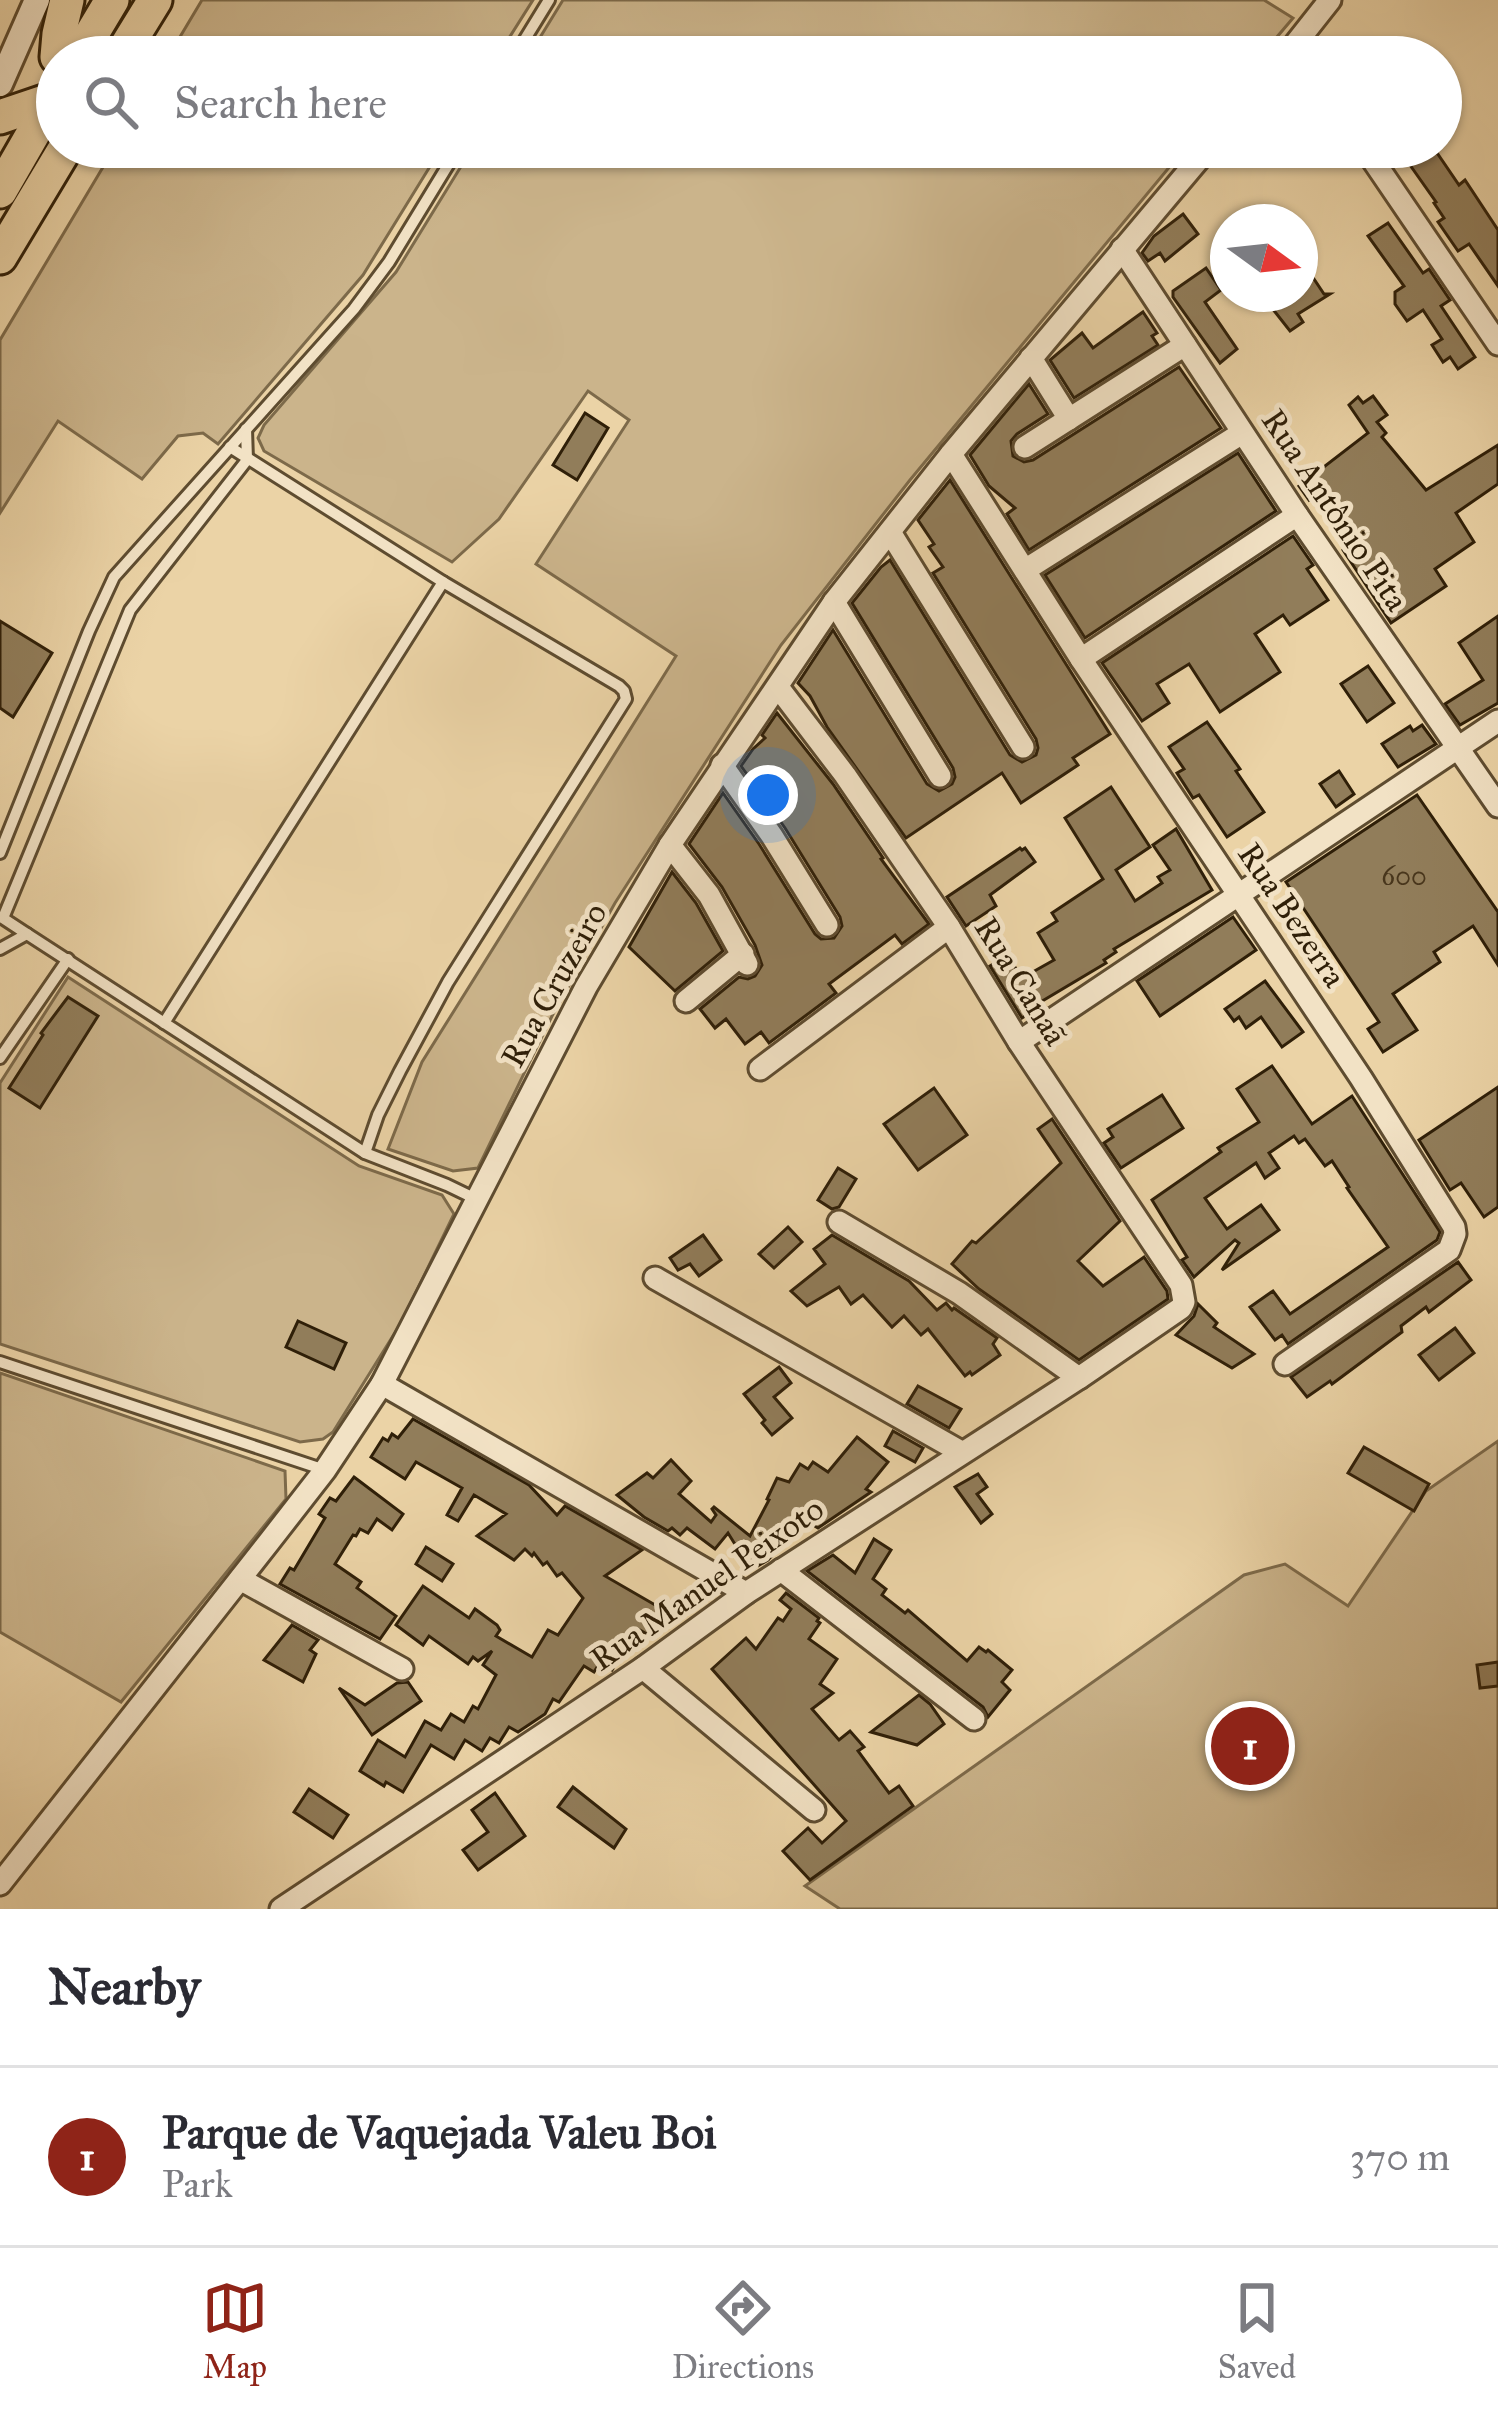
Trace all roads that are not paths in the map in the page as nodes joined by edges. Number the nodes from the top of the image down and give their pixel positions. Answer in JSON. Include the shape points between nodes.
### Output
{"nodes":[{"id":1,"x":37,"y":0,"type":"edge"},
{"id":2,"x":67,"y":0,"type":"edge"},
{"id":3,"x":112,"y":0,"type":"edge"},
{"id":4,"x":154,"y":0,"type":"edge"},
{"id":5,"x":549,"y":0,"type":"edge"},
{"id":6,"x":1296,"y":0,"type":"edge"},
{"id":7,"x":1324,"y":7,"type":"edge"},
{"id":8,"x":59,"y":36,"type":"edge"},
{"id":9,"x":91,"y":36,"type":"edge"},
{"id":10,"x":133,"y":36,"type":"edge"},
{"id":11,"x":527,"y":36,"type":"edge"},
{"id":12,"x":1305,"y":36,"type":"edge"},
{"id":13,"x":0,"y":84,"type":"edge"},
{"id":14,"x":36,"y":103,"type":"edge"},
{"id":15,"x":0,"y":117,"type":"edge"},
{"id":16,"x":36,"y":129,"type":"edge"},
{"id":17,"x":53,"y":168,"type":"edge"},
{"id":18,"x":446,"y":168,"type":"edge"},
{"id":19,"x":1191,"y":168,"type":"edge"},
{"id":20,"x":1378,"y":168,"type":"edge"},
{"id":21,"x":0,"y":191,"type":"edge"},
{"id":22,"x":1122,"y":249,"type":"junction"},
{"id":23,"x":0,"y":257,"type":"edge"},
{"id":24,"x":1498,"y":344,"type":"edge"},
{"id":25,"x":1185,"y":345,"type":"junction"},
{"id":26,"x":1031,"y":358,"type":"junction"},
{"id":27,"x":1069,"y":419,"type":"junction"},
{"id":28,"x":246,"y":429,"type":"junction"},
{"id":29,"x":1242,"y":433,"type":"junction"},
{"id":30,"x":230,"y":447,"type":"junction"},
{"id":31,"x":1025,"y":447,"type":"dead end"},
{"id":32,"x":951,"y":454,"type":"junction"},
{"id":33,"x":248,"y":460,"type":"junction"},
{"id":34,"x":1297,"y":515,"type":"junction"},
{"id":35,"x":890,"y":532,"type":"junction"},
{"id":36,"x":1024,"y":570,"type":"junction"},
{"id":37,"x":443,"y":582,"type":"junction"},
{"id":38,"x":834,"y":602,"type":"junction"},
{"id":39,"x":1081,"y":659,"type":"junction"},
{"id":40,"x":778,"y":686,"type":"junction"},
{"id":41,"x":1498,"y":722,"type":"edge"},
{"id":42,"x":1023,"y":747,"type":"dead end"},
{"id":43,"x":1459,"y":748,"type":"junction"},
{"id":44,"x":722,"y":765,"type":"junction"},
{"id":45,"x":940,"y":776,"type":"dead end"},
{"id":46,"x":1498,"y":806,"type":"edge"},
{"id":47,"x":670,"y":845,"type":"junction"},
{"id":48,"x":0,"y":853,"type":"edge"},
{"id":49,"x":1239,"y":896,"type":"junction"},
{"id":50,"x":2,"y":917,"type":"edge"},
{"id":51,"x":827,"y":925,"type":"dead end"},
{"id":52,"x":949,"y":927,"type":"junction"},
{"id":53,"x":28,"y":934,"type":"junction"},
{"id":54,"x":0,"y":949,"type":"edge"},
{"id":55,"x":68,"y":959,"type":"junction"},
{"id":56,"x":686,"y":1001,"type":"dead end"},
{"id":57,"x":164,"y":1023,"type":"junction"},
{"id":58,"x":1019,"y":1042,"type":"junction"},
{"id":59,"x":0,"y":1058,"type":"edge"},
{"id":60,"x":760,"y":1069,"type":"dead end"},
{"id":61,"x":364,"y":1154,"type":"junction"},
{"id":62,"x":478,"y":1200,"type":"junction"},
{"id":63,"x":839,"y":1222,"type":"dead end"},
{"id":64,"x":655,"y":1278,"type":"dead end"},
{"id":65,"x":1171,"y":1314,"type":"joint"},
{"id":66,"x":0,"y":1362,"type":"edge"},
{"id":67,"x":1285,"y":1364,"type":"dead end"},
{"id":68,"x":1079,"y":1378,"type":"junction"},
{"id":69,"x":382,"y":1384,"type":"junction"},
{"id":70,"x":962,"y":1452,"type":"junction"},
{"id":71,"x":325,"y":1470,"type":"junction"},
{"id":72,"x":781,"y":1570,"type":"junction"},
{"id":73,"x":240,"y":1579,"type":"junction"},
{"id":74,"x":746,"y":1593,"type":"junction"},
{"id":75,"x":402,"y":1669,"type":"dead end"},
{"id":76,"x":643,"y":1669,"type":"junction"},
{"id":77,"x":974,"y":1720,"type":"dead end"},
{"id":78,"x":814,"y":1810,"type":"dead end"},
{"id":79,"x":0,"y":1884,"type":"edge"},
{"id":80,"x":281,"y":1909,"type":"edge"}],
"edges":[{"from":1,"to":13,"type":"street"},
{"from":2,"to":8,"type":"highway"},
{"from":3,"to":9,"type":"highway"},
{"from":4,"to":10,"type":"highway"},
{"from":5,"to":11,"type":"lane"},
{"from":6,"to":7,"type":"street"},
{"from":7,"to":12,"type":"street"},
{"from":14,"to":15,"type":"highway"},
{"from":16,"to":21,"type":"highway"},
{"from":17,"to":23,"type":"highway"},
{"from":18,"to":28,"type":"lane","via":[[354,309]]},
{"from":19,"to":22,"type":"street","name":"Rua Cruzeiro"},
{"from":20,"to":24,"type":"street"},
{"from":22,"to":25,"type":"street","name":"Rua Antônio Pita"},
{"from":22,"to":26,"type":"street","name":"Rua Cruzeiro"},
{"from":25,"to":27,"type":"street"},
{"from":25,"to":29,"type":"street","name":"Rua Antônio Pita"},
{"from":26,"to":27,"type":"street"},
{"from":26,"to":32,"type":"street","name":"Rua Cruzeiro"},
{"from":27,"to":31,"type":"street"},
{"from":28,"to":30,"type":"lane"},
{"from":28,"to":33,"type":"lane"},
{"from":29,"to":34,"type":"street","name":"Rua Antônio Pita"},
{"from":29,"to":36,"type":"street"},
{"from":30,"to":33,"type":"lane"},
{"from":30,"to":48,"type":"lane","via":[[114,578]]},
{"from":32,"to":35,"type":"street","name":"Rua Cruzeiro"},
{"from":32,"to":36,"type":"street","name":"Rua Bezerra"},
{"from":33,"to":37,"type":"lane"},
{"from":33,"to":50,"type":"lane","via":[[130,610]]},
{"from":34,"to":39,"type":"street"},
{"from":34,"to":43,"type":"street","name":"Rua Antônio Pita"},
{"from":35,"to":38,"type":"street","name":"Rua Cruzeiro"},
{"from":35,"to":42,"type":"street"},
{"from":36,"to":39,"type":"street","name":"Rua Bezerra"},
{"from":37,"to":57,"type":"lane"},
{"from":37,"to":61,"type":"lane","via":[[619,686],[626,699],[448,982]]},
{"from":38,"to":40,"type":"street","name":"Rua Cruzeiro"},
{"from":38,"to":45,"type":"street"},
{"from":39,"to":49,"type":"street","name":"Rua Bezerra"},
{"from":40,"to":44,"type":"street","name":"Rua Cruzeiro"},
{"from":40,"to":52,"type":"street","name":"Rua Canaã"},
{"from":41,"to":43,"type":"street"},
{"from":43,"to":46,"type":"street","name":"Rua Antônio Pita"},
{"from":43,"to":49,"type":"street"},
{"from":44,"to":47,"type":"street","name":"Rua Cruzeiro"},
{"from":44,"to":51,"type":"street"},
{"from":47,"to":56,"type":"street","via":[[745,959]]},
{"from":47,"to":62,"type":"street","name":"Rua Cruzeiro","via":[[586,987]]},
{"from":49,"to":58,"type":"street"},
{"from":49,"to":67,"type":"street","name":"Rua Bezerra","via":[[1455,1234],[1449,1250]]},
{"from":50,"to":53,"type":"lane"},
{"from":52,"to":58,"type":"street","name":"Rua Canaã"},
{"from":52,"to":60,"type":"street"},
{"from":53,"to":54,"type":"lane"},
{"from":53,"to":55,"type":"lane"},
{"from":55,"to":57,"type":"lane"},
{"from":55,"to":59,"type":"lane"},
{"from":57,"to":61,"type":"lane"},
{"from":58,"to":65,"type":"street","name":"Rua Canaã","via":[[1180,1285],[1184,1302]]},
{"from":61,"to":62,"type":"lane"},
{"from":62,"to":69,"type":"street","name":"Rua Cruzeiro"},
{"from":63,"to":68,"type":"street"},
{"from":64,"to":70,"type":"street"},
{"from":65,"to":68,"type":"street","name":"Rua Manuel Peixoto"},
{"from":66,"to":71,"type":"lane"},
{"from":68,"to":70,"type":"street","name":"Rua Manuel Peixoto"},
{"from":69,"to":71,"type":"street","name":"Rua Cruzeiro"},
{"from":69,"to":74,"type":"street"},
{"from":70,"to":72,"type":"street","name":"Rua Manuel Peixoto"},
{"from":71,"to":73,"type":"street","name":"Rua Cruzeiro"},
{"from":72,"to":74,"type":"street","name":"Rua Manuel Peixoto"},
{"from":72,"to":77,"type":"street"},
{"from":73,"to":75,"type":"street"},
{"from":73,"to":79,"type":"street","name":"Rua Cruzeiro"},
{"from":74,"to":76,"type":"street","name":"Rua Manuel Peixoto"},
{"from":76,"to":78,"type":"street"},
{"from":76,"to":80,"type":"street","name":"Rua Manuel Peixoto"}]}
